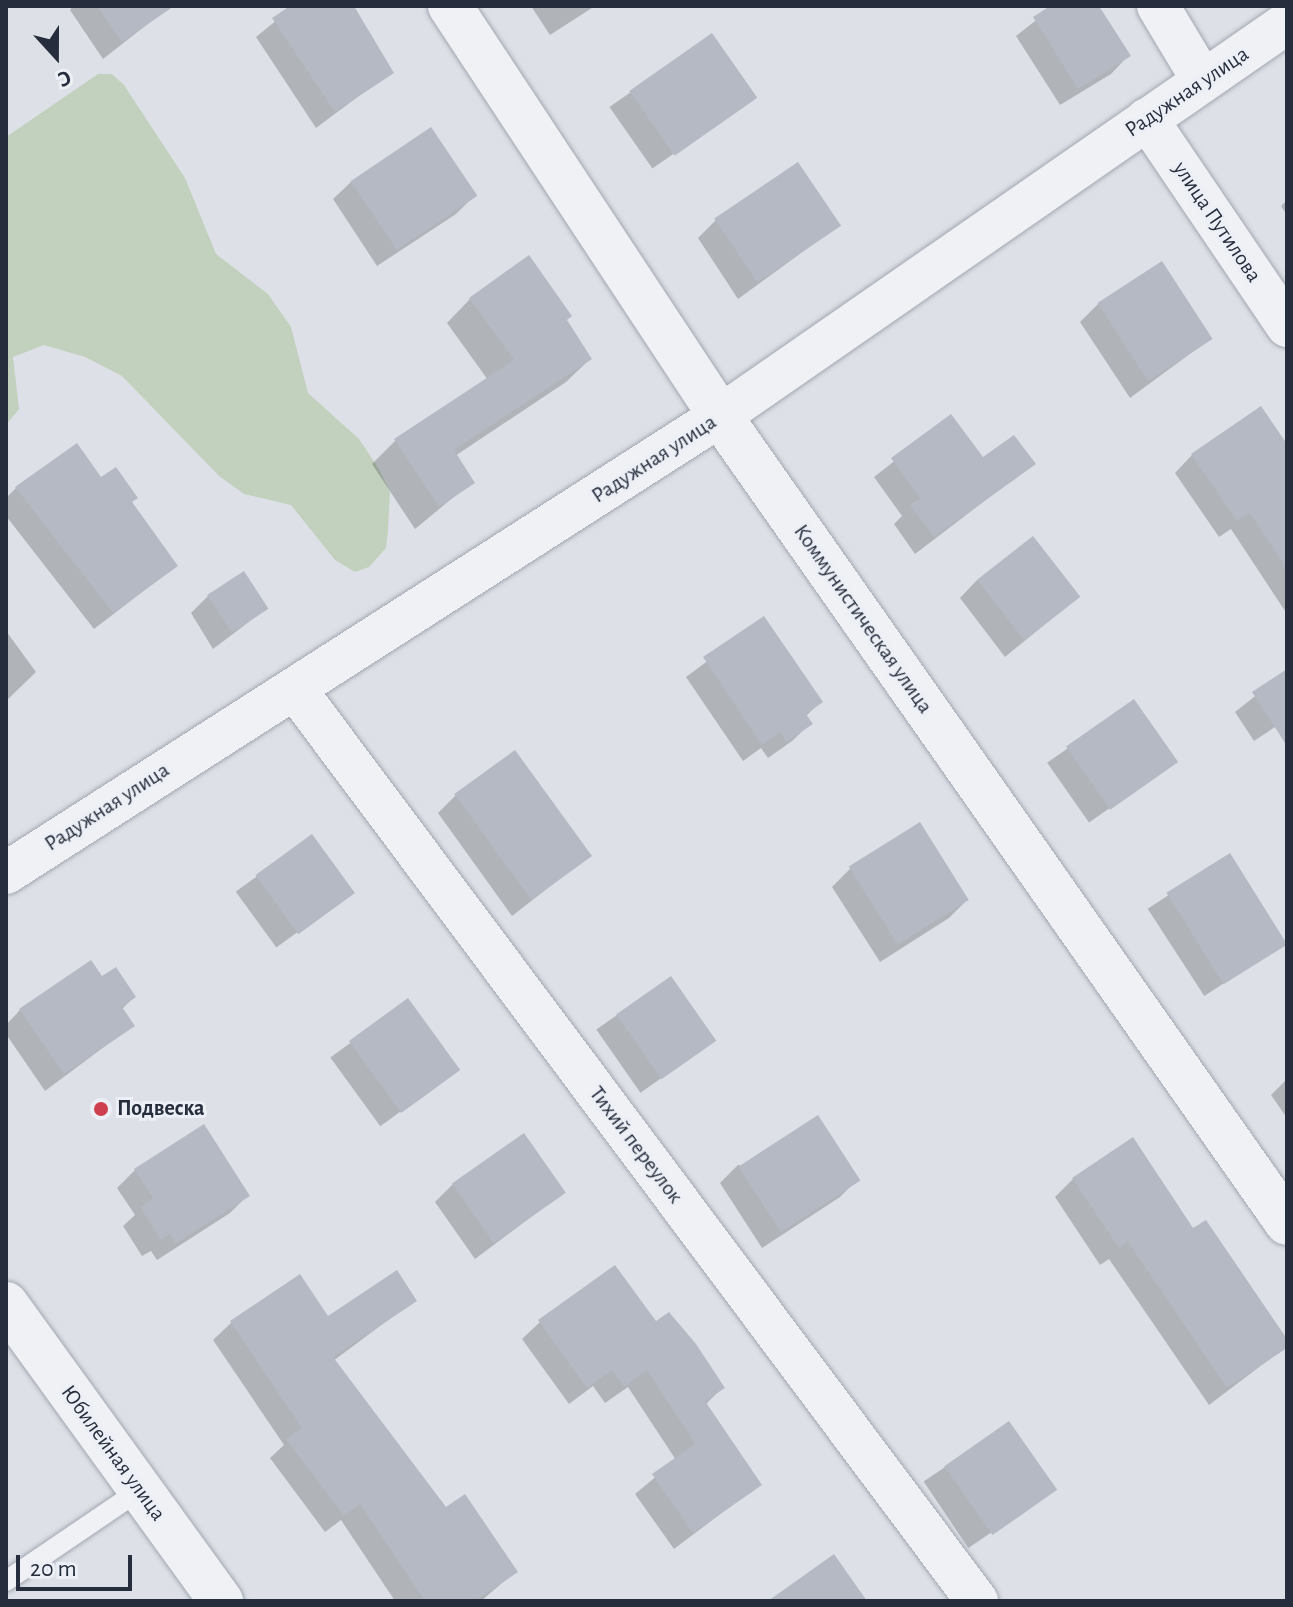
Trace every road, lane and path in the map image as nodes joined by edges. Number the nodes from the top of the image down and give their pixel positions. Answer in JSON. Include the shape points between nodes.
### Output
{"nodes":[{"id":1,"x":450,"y":6,"type":"edge"},
{"id":2,"x":1158,"y":6,"type":"edge"},
{"id":3,"x":1287,"y":23,"type":"edge"},
{"id":4,"x":1203,"y":81,"type":"junction"},
{"id":5,"x":1147,"y":119,"type":"junction"},
{"id":6,"x":1287,"y":326,"type":"edge"},
{"id":7,"x":720,"y":416,"type":"junction"},
{"id":8,"x":295,"y":689,"type":"junction"},
{"id":9,"x":6,"y":873,"type":"edge"},
{"id":10,"x":1287,"y":1223,"type":"edge"},
{"id":11,"x":6,"y":1304,"type":"edge"},
{"id":12,"x":140,"y":1490,"type":"junction"},
{"id":13,"x":6,"y":1581,"type":"edge"},
{"id":14,"x":221,"y":1601,"type":"edge"},
{"id":15,"x":977,"y":1601,"type":"edge"}],
"edges":[{"from":1,"to":7,"type":"street","name":"Коммунистическая улица"},
{"from":2,"to":4,"type":"street"},
{"from":3,"to":4,"type":"street","name":"Радужная улица"},
{"from":4,"to":5,"type":"street","name":"Радужная улица"},
{"from":5,"to":6,"type":"street","name":"улица Путилова"},
{"from":5,"to":7,"type":"street","name":"Радужная улица"},
{"from":7,"to":8,"type":"street","name":"Радужная улица"},
{"from":7,"to":10,"type":"street","name":"Коммунистическая улица"},
{"from":8,"to":9,"type":"street","name":"Радужная улица"},
{"from":8,"to":15,"type":"street","name":"Тихий переулок"},
{"from":11,"to":12,"type":"street","name":"Юбилейная улица"},
{"from":12,"to":13,"type":"lane"},
{"from":12,"to":14,"type":"street","name":"Юбилейная улица"}]}
